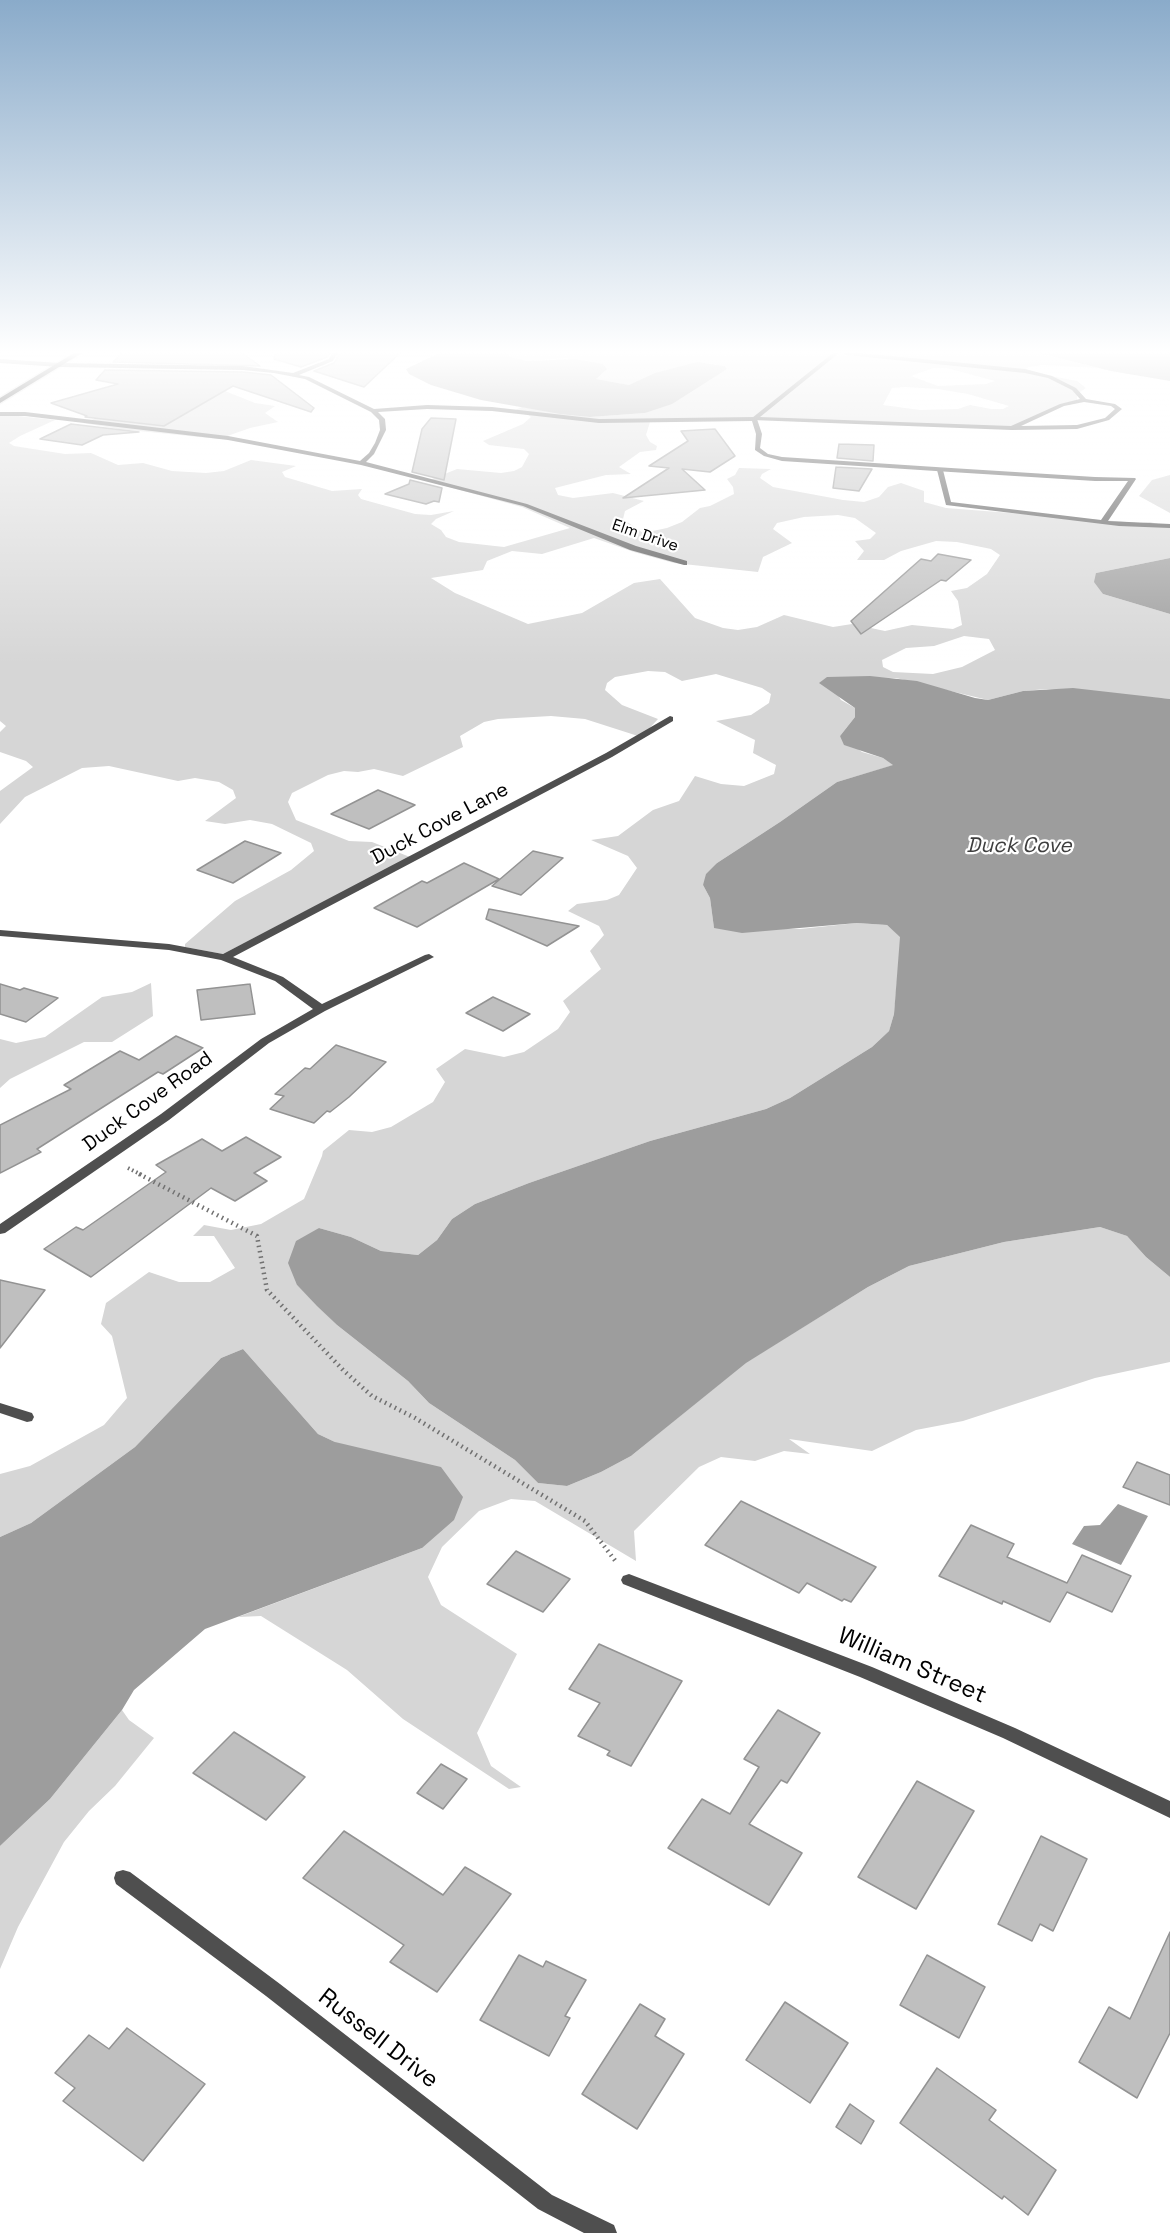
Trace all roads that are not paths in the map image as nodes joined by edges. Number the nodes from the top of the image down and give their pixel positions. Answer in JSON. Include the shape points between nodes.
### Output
{"nodes":[{"id":1,"x":330,"y":457,"type":"edge"},
{"id":2,"x":367,"y":457,"type":"edge"},
{"id":3,"x":775,"y":457,"type":"edge"},
{"id":4,"x":361,"y":463,"type":"junction"},
{"id":5,"x":940,"y":470,"type":"junction"},
{"id":6,"x":1103,"y":522,"type":"junction"},
{"id":7,"x":1170,"y":526,"type":"edge"},
{"id":8,"x":684,"y":563,"type":"dead end"},
{"id":9,"x":670,"y":719,"type":"dead end"},
{"id":10,"x":0,"y":933,"type":"edge"},
{"id":11,"x":224,"y":957,"type":"junction"},
{"id":12,"x":429,"y":957,"type":"dead end"},
{"id":13,"x":321,"y":1009,"type":"junction"},
{"id":14,"x":0,"y":1230,"type":"edge"},
{"id":15,"x":0,"y":1408,"type":"edge"},
{"id":16,"x":27,"y":1417,"type":"dead end"},
{"id":17,"x":630,"y":1580,"type":"road end"},
{"id":18,"x":1170,"y":1810,"type":"edge"},
{"id":19,"x":123,"y":1878,"type":"dead end"},
{"id":20,"x":606,"y":2233,"type":"edge"}],
"edges":[{"from":1,"to":4,"type":"street","name":"Elm Drive"},
{"from":2,"to":4,"type":"street"},
{"from":3,"to":5,"type":"street"},
{"from":4,"to":8,"type":"street","name":"Elm Drive","via":[[525,505],[633,548]]},
{"from":5,"to":6,"type":"street","via":[[948,504]]},
{"from":5,"to":6,"type":"street","via":[[1133,479]]},
{"from":6,"to":7,"type":"street"},
{"from":9,"to":11,"type":"street","name":"Duck Cove Lane","via":[[609,755]]},
{"from":10,"to":11,"type":"street","via":[[169,947]]},
{"from":11,"to":13,"type":"street","via":[[279,980]]},
{"from":12,"to":13,"type":"street","name":"Duck Cove Road"},
{"from":13,"to":14,"type":"street","name":"Duck Cove Road","via":[[265,1041],[165,1117]]},
{"from":15,"to":16,"type":"street"},
{"from":17,"to":18,"type":"street","name":"William Street","via":[[866,1672],[1009,1733]]},
{"from":19,"to":20,"type":"street","name":"Russell Drive","via":[[546,2202]]}]}
